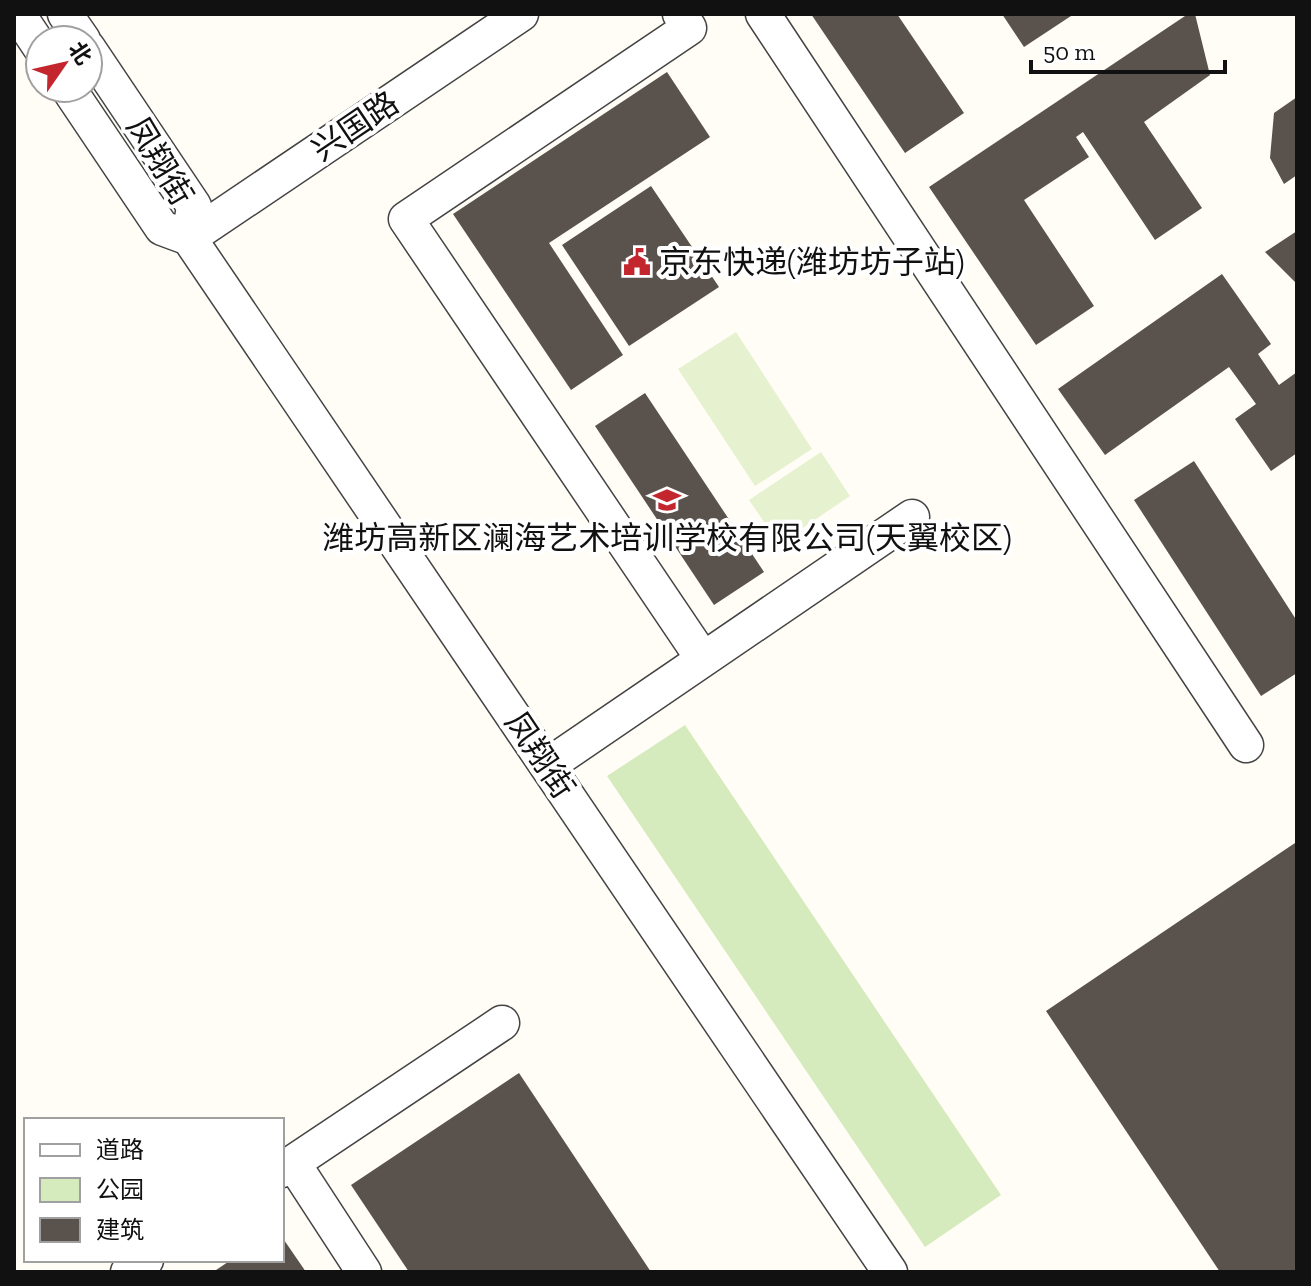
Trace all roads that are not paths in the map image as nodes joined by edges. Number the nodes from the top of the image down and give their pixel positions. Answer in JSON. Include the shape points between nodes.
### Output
{"nodes":[{"id":1,"x":521,"y":14,"type":"edge"},
{"id":2,"x":680,"y":14,"type":"edge"},
{"id":3,"x":763,"y":14,"type":"edge"},
{"id":4,"x":104,"y":72,"type":"edge"},
{"id":5,"x":79,"y":104,"type":"edge"},
{"id":6,"x":189,"y":238,"type":"junction"},
{"id":7,"x":912,"y":517,"type":"dead end"},
{"id":8,"x":703,"y":659,"type":"junction"},
{"id":9,"x":1246,"y":745,"type":"dead end"},
{"id":10,"x":547,"y":766,"type":"junction"},
{"id":11,"x":502,"y":1023,"type":"dead end"},
{"id":12,"x":287,"y":1166,"type":"edge"},
{"id":13,"x":364,"y":1272,"type":"edge"},
{"id":14,"x":890,"y":1272,"type":"edge"}],
"edges":[{"from":1,"to":6,"type":"street","name":"兴国路"},
{"from":2,"to":8,"type":"street","via":[[689,28],[406,219]]},
{"from":3,"to":9,"type":"street"},
{"from":4,"to":6,"type":"street","name":"凤翔街","via":[[194,206]]},
{"from":5,"to":6,"type":"street","name":"凤翔街","via":[[162,228]]},
{"from":6,"to":10,"type":"street","name":"凤翔街"},
{"from":7,"to":8,"type":"street"},
{"from":8,"to":10,"type":"street"},
{"from":10,"to":14,"type":"street","name":"凤翔街"},
{"from":11,"to":12,"type":"street"},
{"from":12,"to":13,"type":"street"}]}
